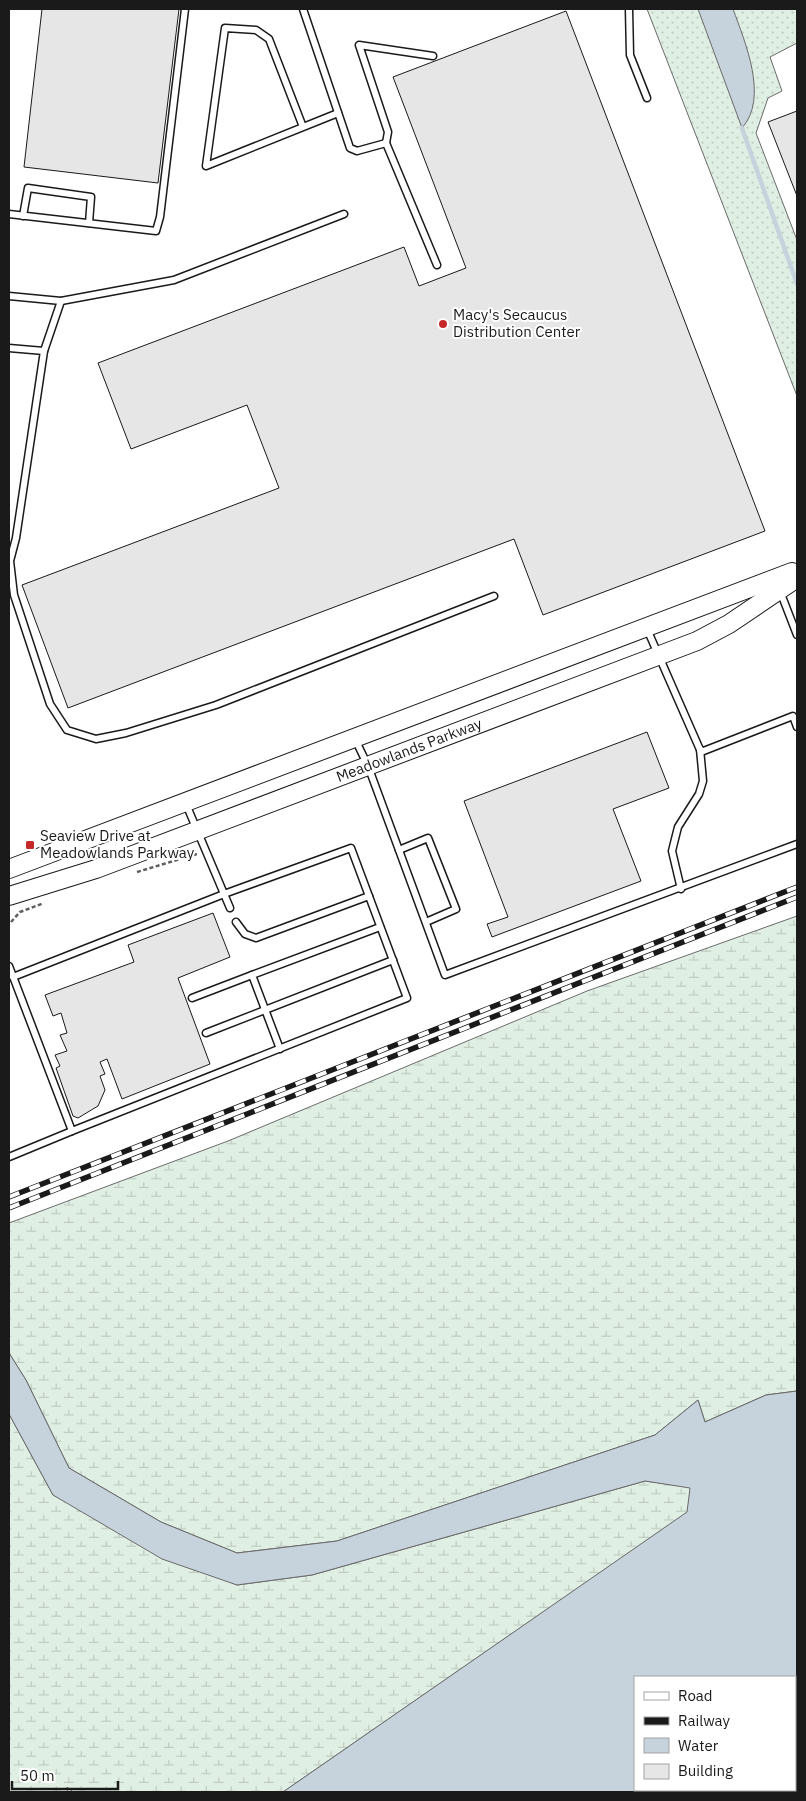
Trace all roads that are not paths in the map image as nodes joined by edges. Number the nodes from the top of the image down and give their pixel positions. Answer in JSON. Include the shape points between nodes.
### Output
{"nodes":[{"id":1,"x":185,"y":9,"type":"edge"},
{"id":2,"x":303,"y":9,"type":"edge"},
{"id":3,"x":629,"y":9,"type":"edge"},
{"id":4,"x":433,"y":56,"type":"dead end"},
{"id":5,"x":647,"y":98,"type":"dead end"},
{"id":6,"x":338,"y":113,"type":"junction"},
{"id":7,"x":303,"y":128,"type":"junction"},
{"id":8,"x":386,"y":144,"type":"junction"},
{"id":9,"x":9,"y":214,"type":"edge"},
{"id":10,"x":344,"y":214,"type":"dead end"},
{"id":11,"x":24,"y":216,"type":"junction"},
{"id":12,"x":89,"y":223,"type":"junction"},
{"id":13,"x":437,"y":265,"type":"dead end"},
{"id":14,"x":9,"y":296,"type":"edge"},
{"id":15,"x":61,"y":301,"type":"junction"},
{"id":16,"x":9,"y":348,"type":"edge"},
{"id":17,"x":44,"y":351,"type":"junction"},
{"id":18,"x":797,"y":570,"type":"edge"},
{"id":19,"x":797,"y":578,"type":"edge"},
{"id":20,"x":780,"y":590,"type":"junction"},
{"id":21,"x":494,"y":596,"type":"dead end"},
{"id":22,"x":646,"y":628,"type":"junction"},
{"id":23,"x":797,"y":634,"type":"edge"},
{"id":24,"x":660,"y":655,"type":"junction"},
{"id":25,"x":797,"y":727,"type":"edge"},
{"id":26,"x":355,"y":738,"type":"junction"},
{"id":27,"x":700,"y":749,"type":"junction"},
{"id":28,"x":368,"y":766,"type":"junction"},
{"id":29,"x":185,"y":803,"type":"junction"},
{"id":30,"x":196,"y":831,"type":"junction"},
{"id":31,"x":797,"y":844,"type":"edge"},
{"id":32,"x":399,"y":850,"type":"junction"},
{"id":33,"x":9,"y":869,"type":"edge"},
{"id":34,"x":681,"y":889,"type":"junction"},
{"id":35,"x":224,"y":894,"type":"junction"},
{"id":36,"x":9,"y":896,"type":"edge"},
{"id":37,"x":369,"y":896,"type":"junction"},
{"id":38,"x":230,"y":908,"type":"dead end"},
{"id":39,"x":236,"y":922,"type":"dead end"},
{"id":40,"x":426,"y":922,"type":"junction"},
{"id":41,"x":380,"y":927,"type":"junction"},
{"id":42,"x":393,"y":960,"type":"junction"},
{"id":43,"x":9,"y":966,"type":"edge"},
{"id":44,"x":252,"y":975,"type":"junction"},
{"id":45,"x":13,"y":977,"type":"junction"},
{"id":46,"x":192,"y":998,"type":"dead end"},
{"id":47,"x":266,"y":1010,"type":"junction"},
{"id":48,"x":206,"y":1033,"type":"dead end"},
{"id":49,"x":280,"y":1049,"type":"junction"},
{"id":50,"x":72,"y":1132,"type":"junction"},
{"id":51,"x":9,"y":1158,"type":"edge"}],
"edges":[{"from":1,"to":12,"type":"lane","via":[[156,231]]},
{"from":2,"to":6,"type":"lane"},
{"from":3,"to":5,"type":"lane","via":[[630,54]]},
{"from":4,"to":8,"type":"lane","via":[[359,45],[388,132]]},
{"from":6,"to":7,"type":"lane"},
{"from":6,"to":8,"type":"lane","via":[[350,148],[357,151]]},
{"from":7,"to":7,"type":"lane","via":[[206,166],[225,28],[256,30],[269,39]]},
{"from":8,"to":13,"type":"lane"},
{"from":9,"to":11,"type":"lane"},
{"from":10,"to":15,"type":"lane","via":[[174,280]]},
{"from":11,"to":12,"type":"lane"},
{"from":11,"to":12,"type":"lane","via":[[28,188],[91,197]]},
{"from":14,"to":15,"type":"lane"},
{"from":15,"to":17,"type":"lane"},
{"from":16,"to":17,"type":"lane"},
{"from":17,"to":21,"type":"lane","via":[[10,561],[14,595],[50,704],[67,730],[96,739],[216,705]]},
{"from":18,"to":22,"type":"street","name":"Meadowlands Parkway"},
{"from":19,"to":20,"type":"street","name":"Meadowlands Parkway"},
{"from":20,"to":23,"type":"lane"},
{"from":20,"to":24,"type":"street","name":"Meadowlands Parkway","via":[[713,633]]},
{"from":22,"to":24,"type":"lane"},
{"from":22,"to":26,"type":"street","name":"Meadowlands Parkway"},
{"from":24,"to":27,"type":"lane"},
{"from":24,"to":28,"type":"street","name":"Meadowlands Parkway"},
{"from":25,"to":27,"type":"lane","via":[[793,716],[701,752]]},
{"from":26,"to":28,"type":"lane"},
{"from":26,"to":29,"type":"street","name":"Meadowlands Parkway"},
{"from":27,"to":34,"type":"lane","via":[[703,781],[699,794],[678,827],[672,851]]},
{"from":28,"to":30,"type":"street","name":"Meadowlands Parkway"},
{"from":28,"to":32,"type":"lane"},
{"from":29,"to":30,"type":"lane"},
{"from":29,"to":33,"type":"street","name":"Meadowlands Parkway"},
{"from":30,"to":35,"type":"lane"},
{"from":30,"to":36,"type":"street","name":"Meadowlands Parkway","via":[[88,872]]},
{"from":31,"to":34,"type":"lane"},
{"from":32,"to":40,"type":"lane"},
{"from":32,"to":40,"type":"lane","via":[[428,838],[456,910]]},
{"from":34,"to":40,"type":"lane","via":[[445,975]]},
{"from":35,"to":37,"type":"lane","via":[[351,848]]},
{"from":35,"to":38,"type":"lane"},
{"from":35,"to":45,"type":"lane"},
{"from":37,"to":39,"type":"lane","via":[[256,938],[245,934]]},
{"from":37,"to":41,"type":"lane"},
{"from":41,"to":42,"type":"lane"},
{"from":41,"to":44,"type":"lane"},
{"from":42,"to":47,"type":"lane"},
{"from":42,"to":49,"type":"lane","via":[[407,998]]},
{"from":43,"to":45,"type":"lane"},
{"from":44,"to":46,"type":"lane"},
{"from":44,"to":47,"type":"lane"},
{"from":45,"to":50,"type":"lane"},
{"from":47,"to":48,"type":"lane"},
{"from":47,"to":49,"type":"lane"},
{"from":49,"to":50,"type":"lane"},
{"from":50,"to":51,"type":"lane"}]}
